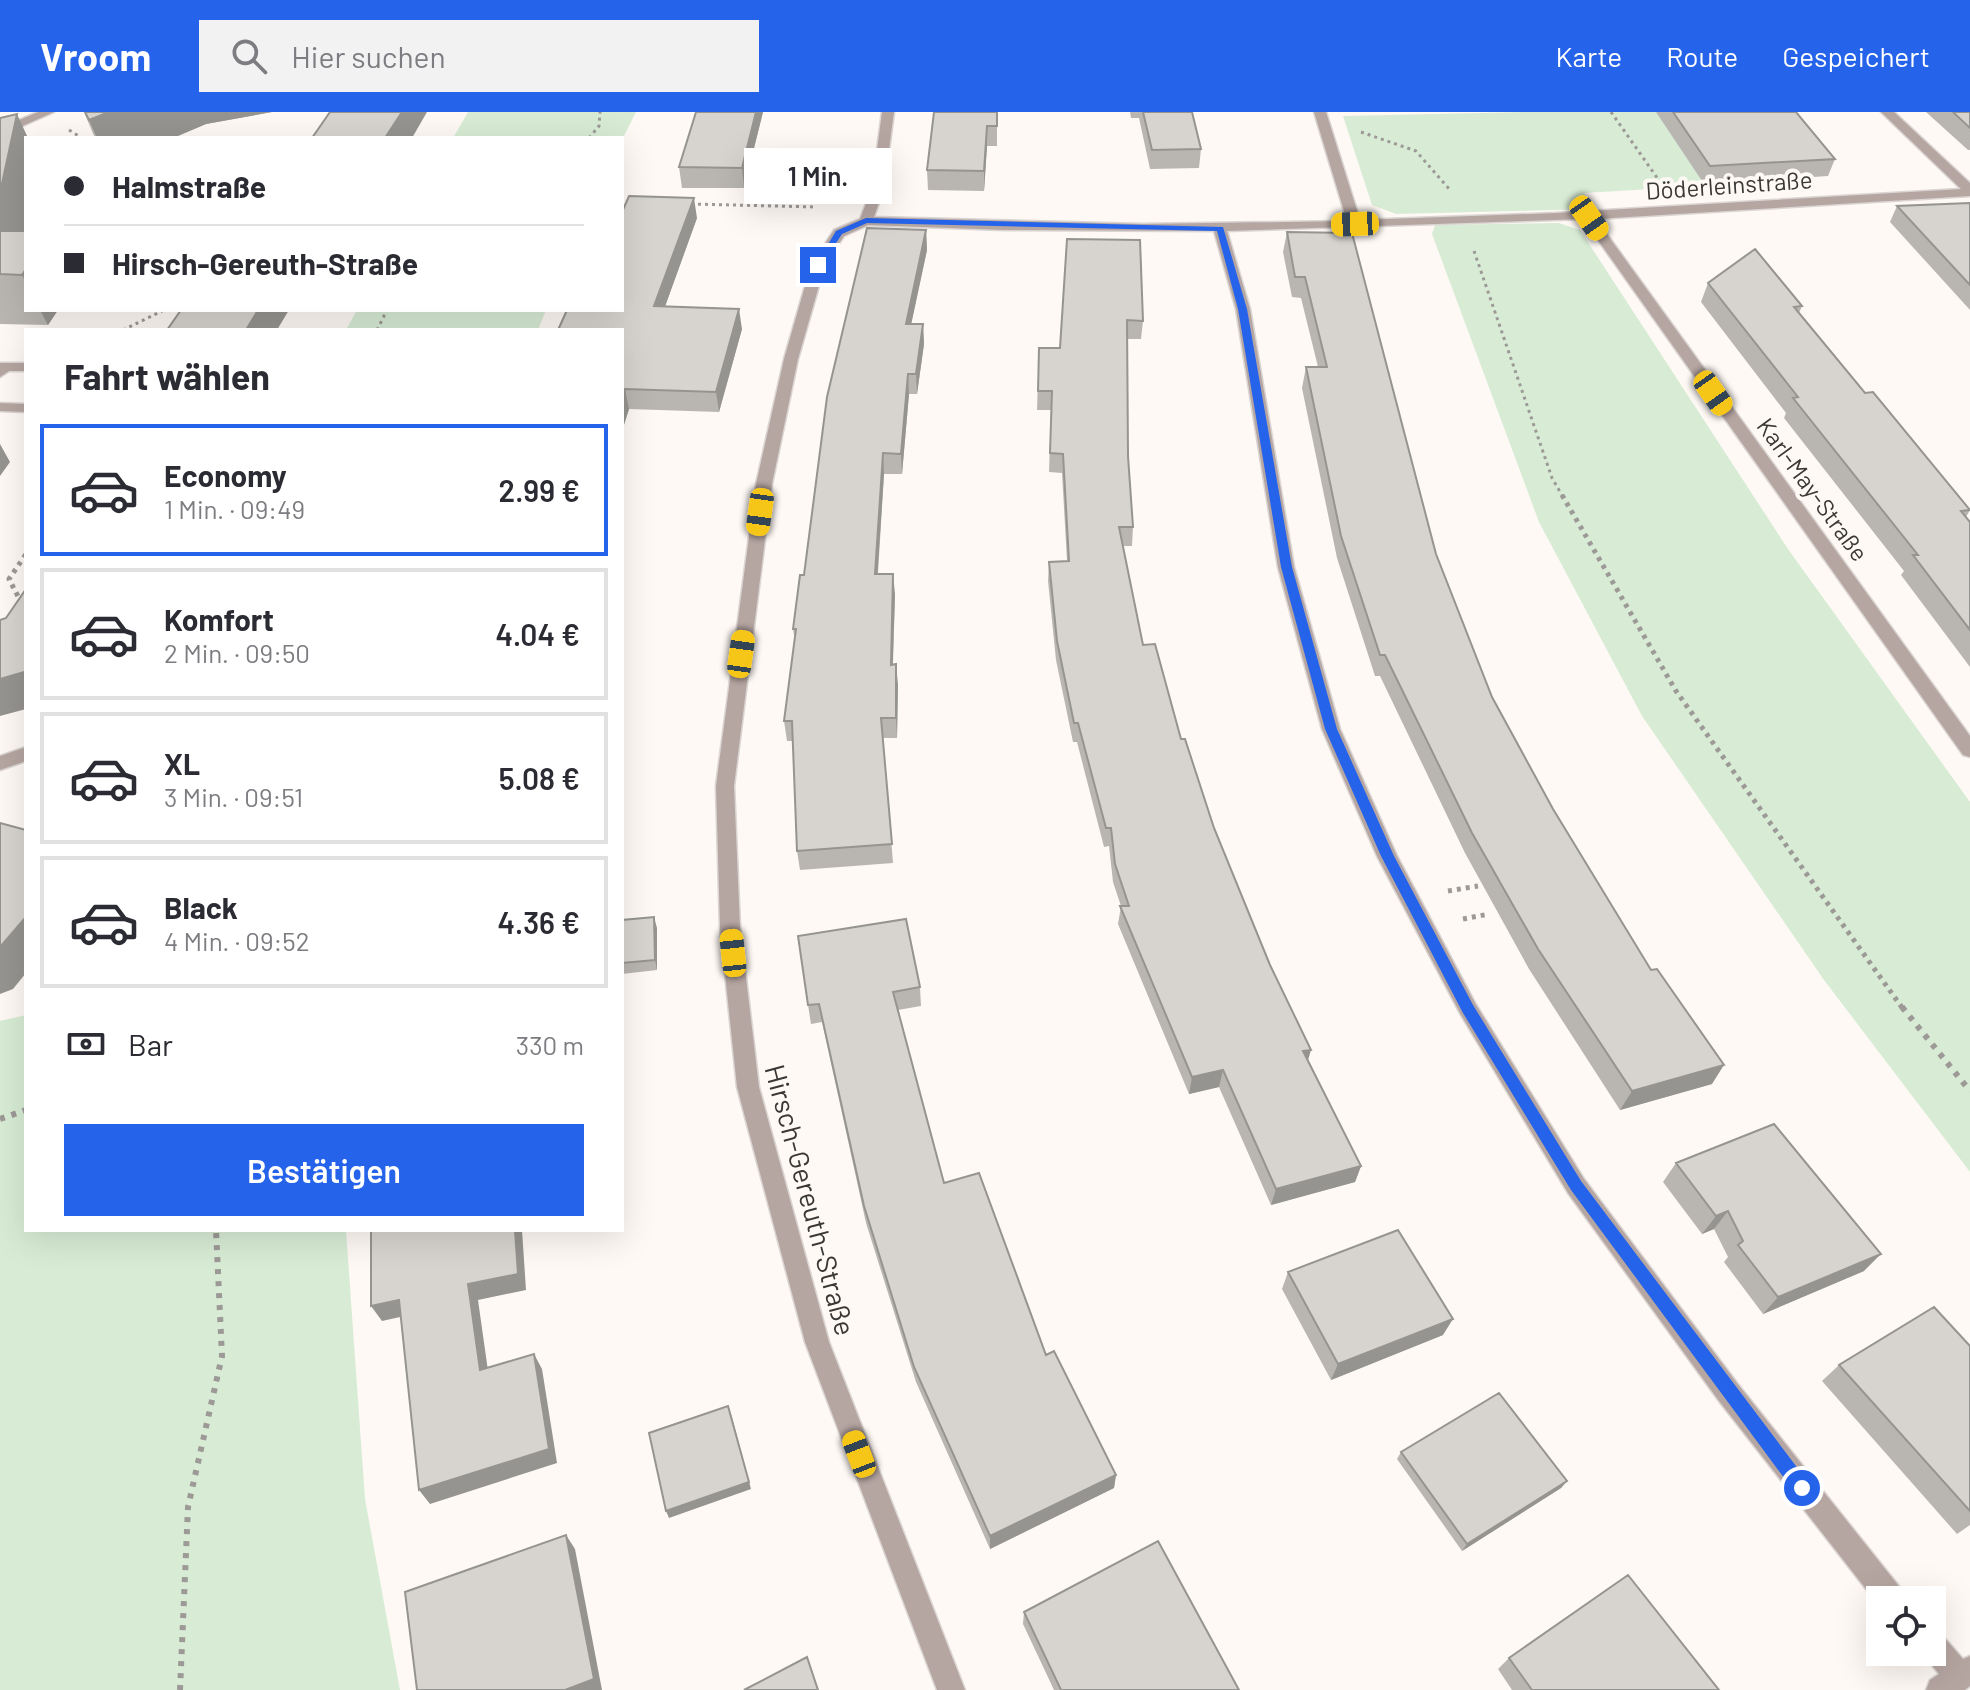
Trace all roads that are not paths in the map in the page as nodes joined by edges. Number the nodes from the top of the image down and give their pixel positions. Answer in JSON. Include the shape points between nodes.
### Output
{"nodes":[{"id":1,"x":48,"y":112,"type":"edge"},
{"id":2,"x":888,"y":112,"type":"edge"},
{"id":3,"x":1320,"y":112,"type":"edge"},
{"id":4,"x":1887,"y":112,"type":"edge"},
{"id":5,"x":0,"y":132,"type":"edge"},
{"id":6,"x":1970,"y":191,"type":"edge"},
{"id":7,"x":1589,"y":218,"type":"junction"},
{"id":8,"x":866,"y":221,"type":"junction"},
{"id":9,"x":1355,"y":224,"type":"junction"},
{"id":10,"x":1220,"y":229,"type":"junction"},
{"id":11,"x":24,"y":367,"type":"edge"},
{"id":12,"x":0,"y":373,"type":"edge"},
{"id":13,"x":0,"y":407,"type":"edge"},
{"id":14,"x":24,"y":408,"type":"edge"},
{"id":15,"x":1970,"y":750,"type":"edge"},
{"id":16,"x":24,"y":755,"type":"edge"},
{"id":17,"x":0,"y":763,"type":"edge"},
{"id":18,"x":1881,"y":1586,"type":"edge"},
{"id":19,"x":951,"y":1690,"type":"edge"}],
"edges":[{"from":1,"to":5,"type":"street"},
{"from":2,"to":8,"type":"street","via":[[878,188]]},
{"from":3,"to":9,"type":"street"},
{"from":4,"to":6,"type":"street"},
{"from":6,"to":7,"type":"street","name":"Döderleinstraße"},
{"from":7,"to":9,"type":"street","name":"Döderleinstraße"},
{"from":7,"to":15,"type":"street","name":"Karl-May-Straße"},
{"from":8,"to":10,"type":"street","name":"Döderleinstraße"},
{"from":8,"to":19,"type":"street","name":"Hirsch-Gereuth-Straße","via":[[839,233],[818,265],[764,484],[725,786],[730,927],[748,1087],[817,1342]]},
{"from":9,"to":10,"type":"street","name":"Döderleinstraße"},
{"from":10,"to":18,"type":"street","via":[[1243,309],[1286,567],[1331,729],[1387,856],[1468,1009],[1576,1186],[1728,1392]]},
{"from":11,"to":12,"type":"street","via":[[5,366]]},
{"from":13,"to":14,"type":"street"},
{"from":16,"to":17,"type":"street"}]}
